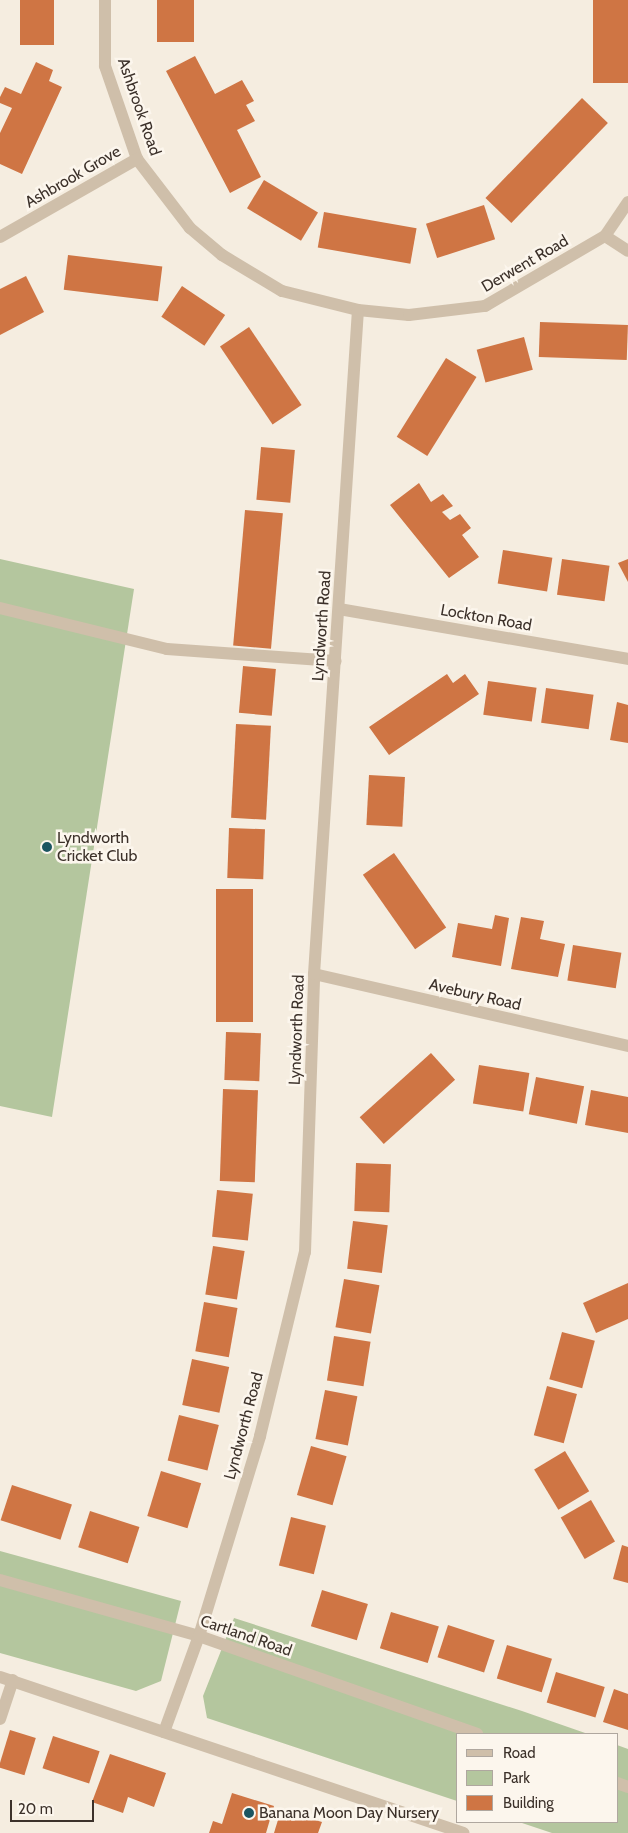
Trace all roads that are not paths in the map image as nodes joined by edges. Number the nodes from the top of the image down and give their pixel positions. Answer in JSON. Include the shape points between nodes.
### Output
{"nodes":[{"id":1,"x":105,"y":0,"type":"edge"},
{"id":2,"x":137,"y":159,"type":"junction"},
{"id":3,"x":628,"y":202,"type":"edge"},
{"id":4,"x":605,"y":236,"type":"junction"},
{"id":5,"x":0,"y":237,"type":"edge"},
{"id":6,"x":628,"y":251,"type":"edge"},
{"id":7,"x":358,"y":310,"type":"junction"},
{"id":8,"x":0,"y":608,"type":"edge"},
{"id":9,"x":339,"y":610,"type":"junction"},
{"id":10,"x":628,"y":659,"type":"edge"},
{"id":11,"x":336,"y":661,"type":"junction"},
{"id":12,"x":314,"y":974,"type":"junction"},
{"id":13,"x":628,"y":1046,"type":"edge"},
{"id":14,"x":0,"y":1580,"type":"edge"},
{"id":15,"x":198,"y":1636,"type":"junction"},
{"id":16,"x":0,"y":1677,"type":"edge"},
{"id":17,"x":13,"y":1680,"type":"junction"},
{"id":18,"x":0,"y":1720,"type":"edge"},
{"id":19,"x":164,"y":1732,"type":"junction"},
{"id":20,"x":474,"y":1733,"type":"edge"},
{"id":21,"x":463,"y":1833,"type":"edge"}],
"edges":[{"from":1,"to":2,"type":"street","name":"Ashbrook Road","via":[[105,66]]},
{"from":2,"to":5,"type":"street","name":"Ashbrook Grove"},
{"from":2,"to":7,"type":"street","name":"Ashbrook Road","via":[[190,228],[222,254],[282,291]]},
{"from":3,"to":4,"type":"street","name":"Derwent Road"},
{"from":4,"to":6,"type":"street"},
{"from":4,"to":7,"type":"street","name":"Derwent Road","via":[[485,306],[409,315]]},
{"from":7,"to":9,"type":"street","name":"Lyndworth Road"},
{"from":8,"to":11,"type":"street","via":[[167,649]]},
{"from":9,"to":10,"type":"street","name":"Lockton Road"},
{"from":9,"to":11,"type":"street","name":"Lyndworth Road"},
{"from":11,"to":12,"type":"street","name":"Lyndworth Road"},
{"from":12,"to":13,"type":"street","name":"Avebury Road"},
{"from":12,"to":15,"type":"street","name":"Lyndworth Road","via":[[306,1252],[260,1436]]},
{"from":14,"to":15,"type":"street","name":"Cartland Road"},
{"from":15,"to":19,"type":"street","name":"Lyndworth Road"},
{"from":15,"to":20,"type":"street","name":"Cartland Road"},
{"from":16,"to":17,"type":"street"},
{"from":17,"to":18,"type":"street"},
{"from":17,"to":19,"type":"street"},
{"from":19,"to":21,"type":"street"}]}
